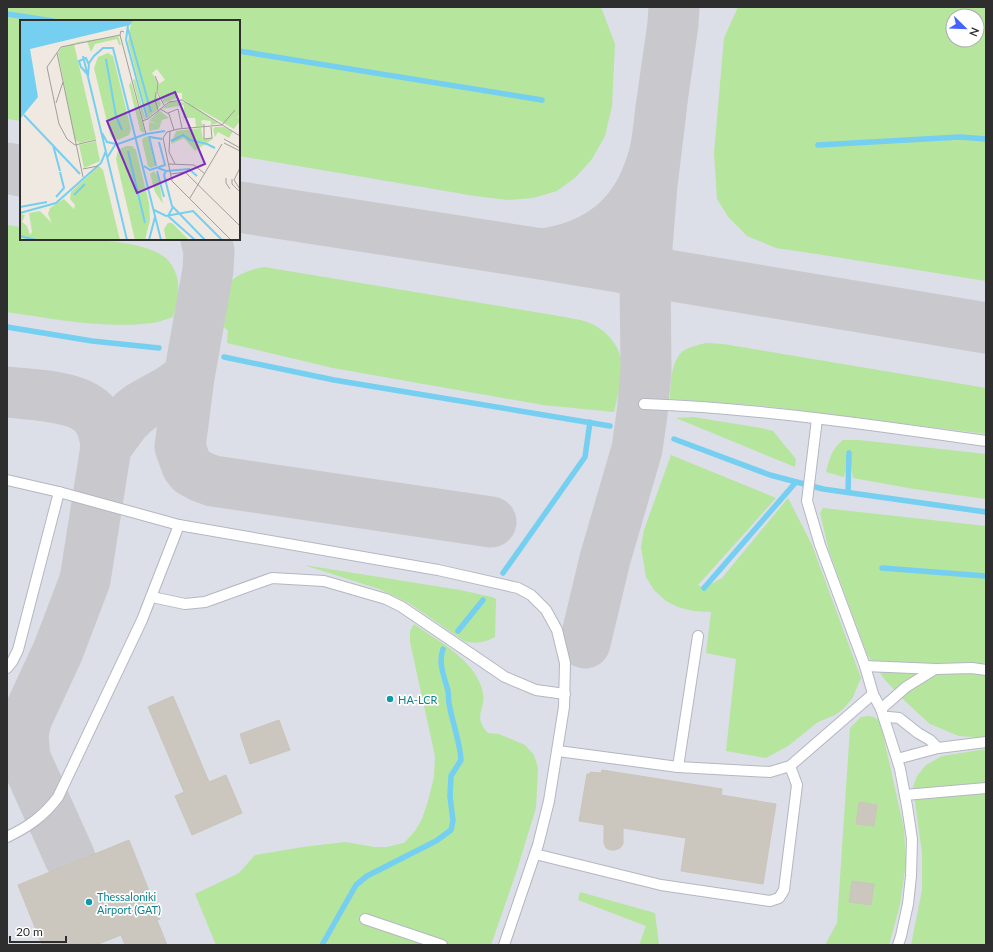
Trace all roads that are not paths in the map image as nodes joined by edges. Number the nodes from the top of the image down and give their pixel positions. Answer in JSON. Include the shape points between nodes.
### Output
{"nodes":[{"id":1,"x":644,"y":404,"type":"dead end"},
{"id":2,"x":817,"y":419,"type":"junction"},
{"id":3,"x":986,"y":441,"type":"edge"},
{"id":4,"x":7,"y":480,"type":"edge"},
{"id":5,"x":59,"y":492,"type":"junction"},
{"id":6,"x":179,"y":525,"type":"junction"},
{"id":7,"x":152,"y":598,"type":"junction"},
{"id":8,"x":698,"y":636,"type":"dead end"},
{"id":9,"x":865,"y":666,"type":"junction"},
{"id":10,"x":7,"y":668,"type":"edge"},
{"id":11,"x":936,"y":669,"type":"junction"},
{"id":12,"x":986,"y":670,"type":"edge"},
{"id":13,"x":565,"y":694,"type":"junction"},
{"id":14,"x":873,"y":694,"type":"junction"},
{"id":15,"x":882,"y":714,"type":"junction"},
{"id":16,"x":986,"y":742,"type":"edge"},
{"id":17,"x":938,"y":748,"type":"junction"},
{"id":18,"x":558,"y":751,"type":"junction"},
{"id":19,"x":897,"y":759,"type":"junction"},
{"id":20,"x":790,"y":766,"type":"junction"},
{"id":21,"x":678,"y":767,"type":"junction"},
{"id":22,"x":986,"y":788,"type":"edge"},
{"id":23,"x":905,"y":795,"type":"junction"},
{"id":24,"x":7,"y":837,"type":"edge"},
{"id":25,"x":536,"y":854,"type":"junction"},
{"id":26,"x":365,"y":919,"type":"dead end"},
{"id":27,"x":442,"y":945,"type":"edge"},
{"id":28,"x":504,"y":945,"type":"edge"},
{"id":29,"x":898,"y":945,"type":"edge"}],
"edges":[{"from":1,"to":2,"type":"lane"},
{"from":2,"to":3,"type":"lane"},
{"from":2,"to":9,"type":"lane","via":[[807,501],[820,545]]},
{"from":4,"to":5,"type":"lane"},
{"from":5,"to":6,"type":"lane"},
{"from":5,"to":10,"type":"lane","via":[[18,650]]},
{"from":6,"to":7,"type":"lane"},
{"from":6,"to":13,"type":"lane","via":[[438,570],[518,588],[531,595],[546,610],[557,630],[565,663]]},
{"from":7,"to":13,"type":"lane","via":[[185,604],[205,602],[272,578],[324,581],[386,599],[402,607],[505,677],[536,690]]},
{"from":7,"to":24,"type":"lane","via":[[58,797],[48,810],[28,826]]},
{"from":8,"to":21,"type":"lane"},
{"from":9,"to":11,"type":"lane"},
{"from":9,"to":14,"type":"lane"},
{"from":11,"to":12,"type":"lane"},
{"from":11,"to":15,"type":"lane","via":[[906,687]]},
{"from":13,"to":18,"type":"lane"},
{"from":14,"to":15,"type":"lane"},
{"from":14,"to":20,"type":"lane"},
{"from":15,"to":17,"type":"lane","via":[[899,718]]},
{"from":15,"to":19,"type":"lane"},
{"from":16,"to":17,"type":"lane"},
{"from":17,"to":19,"type":"lane"},
{"from":18,"to":21,"type":"lane"},
{"from":18,"to":25,"type":"lane"},
{"from":19,"to":23,"type":"lane"},
{"from":20,"to":21,"type":"lane","via":[[770,772]]},
{"from":20,"to":25,"type":"lane","via":[[797,785],[784,890],[779,898],[770,901],[661,885]]},
{"from":22,"to":23,"type":"lane"},
{"from":23,"to":29,"type":"lane","via":[[912,839],[911,876],[908,904]]},
{"from":25,"to":28,"type":"lane"},
{"from":26,"to":27,"type":"lane"}]}
